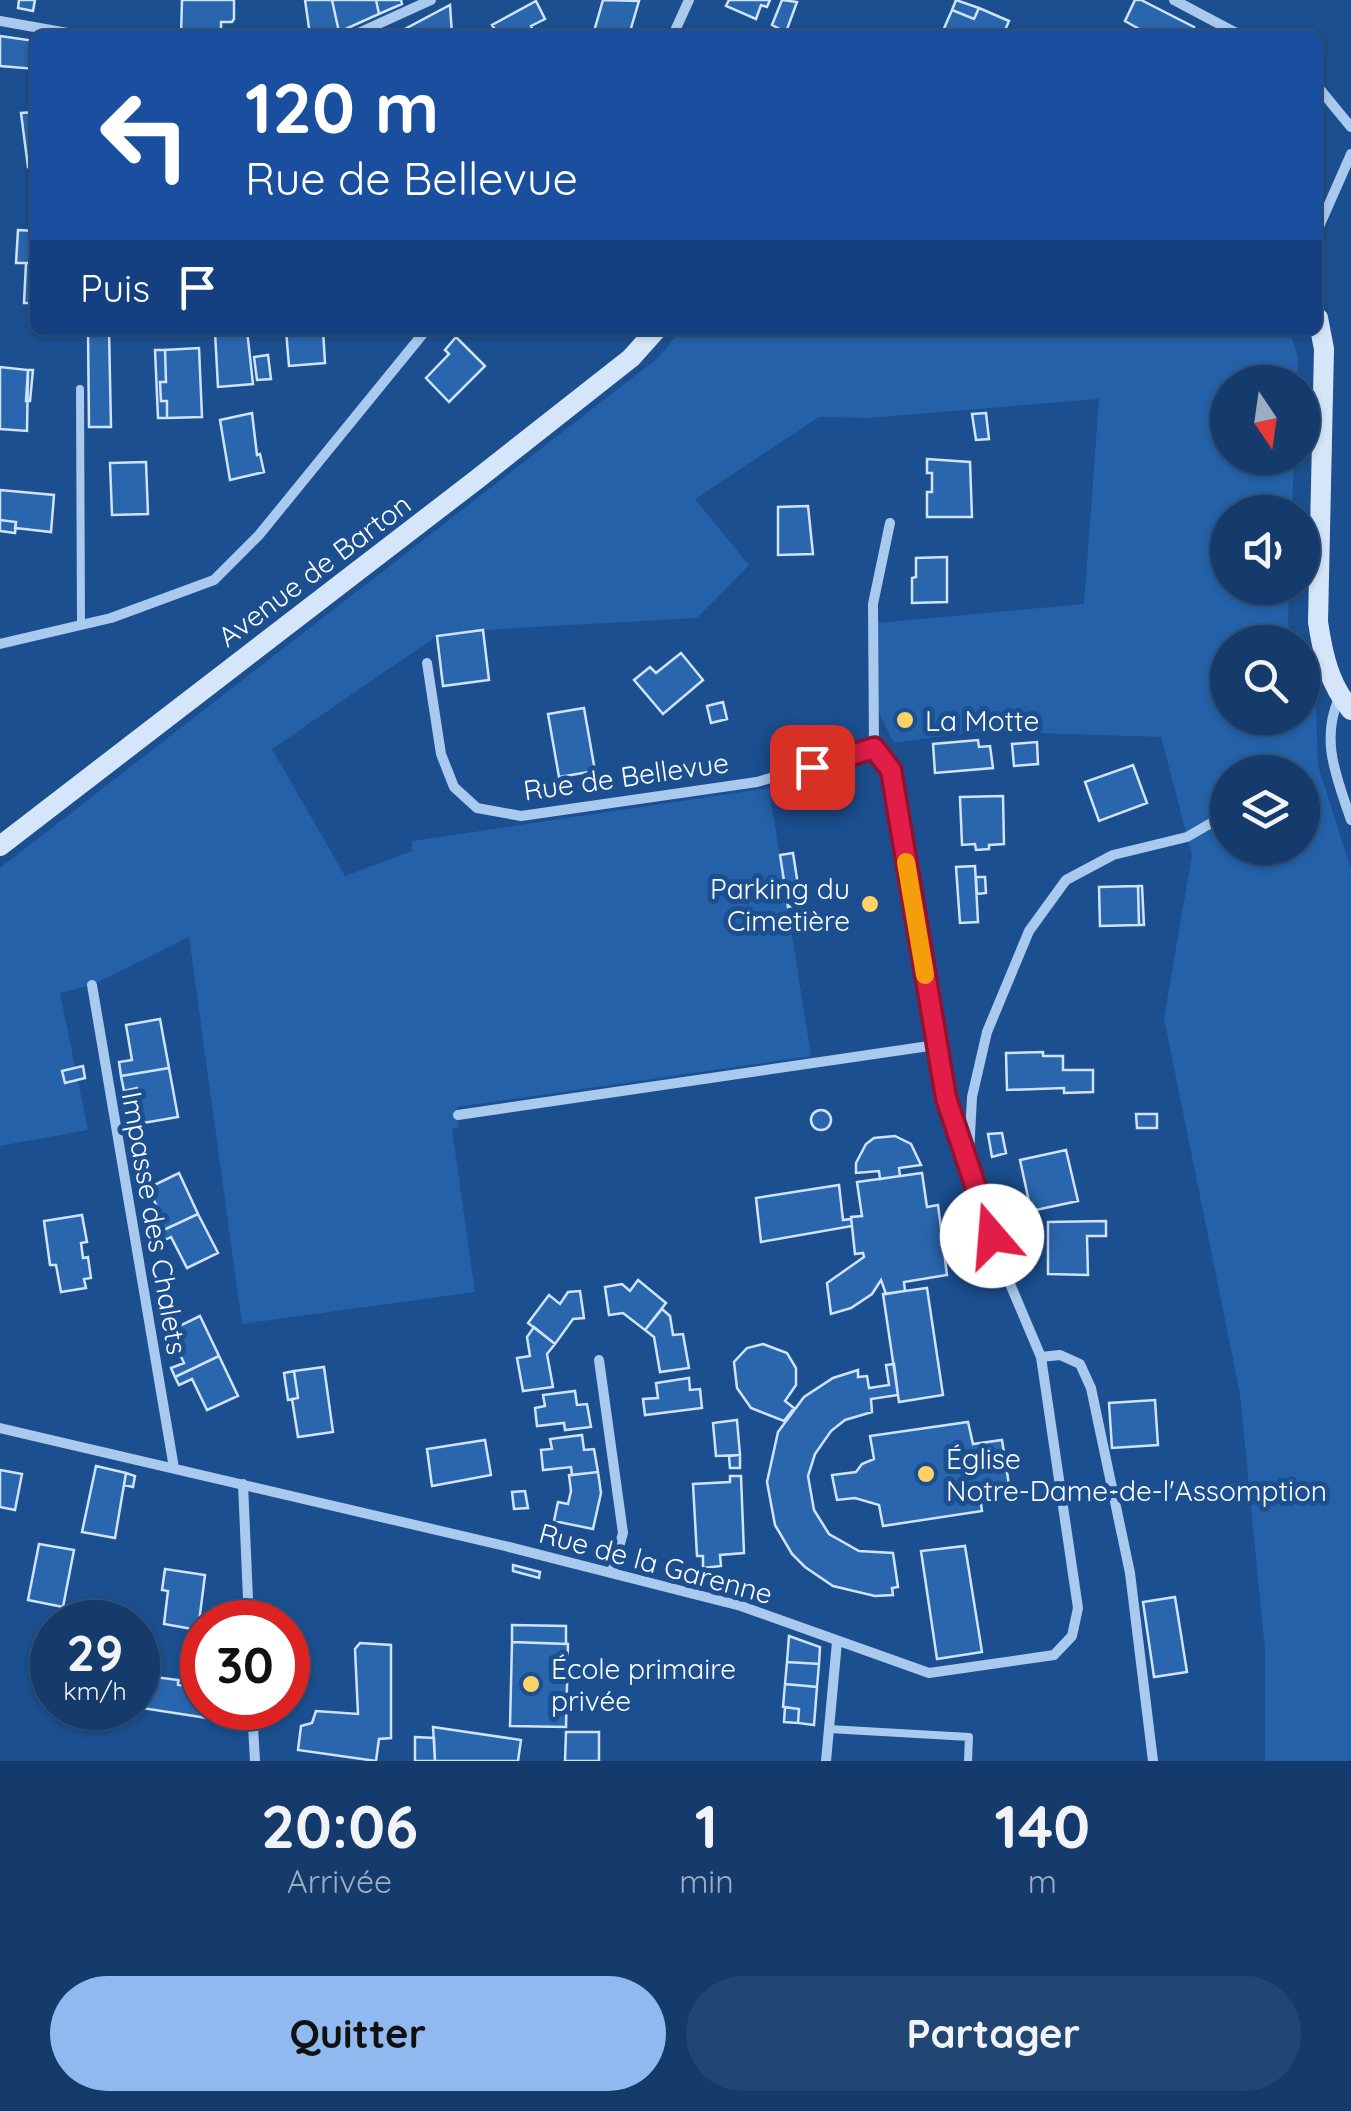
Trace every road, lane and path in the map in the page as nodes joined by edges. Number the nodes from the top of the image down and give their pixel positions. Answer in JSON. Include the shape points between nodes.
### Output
{"nodes":[{"id":1,"x":431,"y":0,"type":"edge"},
{"id":2,"x":689,"y":0,"type":"edge"},
{"id":3,"x":1174,"y":0,"type":"edge"},
{"id":4,"x":0,"y":22,"type":"edge"},
{"id":5,"x":49,"y":30,"type":"edge"},
{"id":6,"x":365,"y":30,"type":"edge"},
{"id":7,"x":675,"y":30,"type":"edge"},
{"id":8,"x":1231,"y":30,"type":"edge"},
{"id":9,"x":1322,"y":92,"type":"edge"},
{"id":10,"x":1351,"y":127,"type":"edge"},
{"id":11,"x":1351,"y":154,"type":"edge"},
{"id":12,"x":1322,"y":220,"type":"edge"},
{"id":13,"x":422,"y":335,"type":"edge"},
{"id":14,"x":652,"y":335,"type":"edge"},
{"id":15,"x":1321,"y":335,"type":"edge"},
{"id":16,"x":80,"y":389,"type":"dead end"},
{"id":17,"x":890,"y":523,"type":"dead end"},
{"id":18,"x":81,"y":625,"type":"junction"},
{"id":19,"x":0,"y":644,"type":"edge"},
{"id":20,"x":426,"y":663,"type":"dead end"},
{"id":21,"x":1345,"y":703,"type":"edge"},
{"id":22,"x":874,"y":748,"type":"junction"},
{"id":23,"x":1351,"y":820,"type":"edge"},
{"id":24,"x":1210,"y":823,"type":"edge"},
{"id":25,"x":0,"y":846,"type":"edge"},
{"id":26,"x":92,"y":985,"type":"dead end"},
{"id":27,"x":936,"y":1045,"type":"junction"},
{"id":28,"x":458,"y":1115,"type":"dead end"},
{"id":29,"x":968,"y":1164,"type":"junction"},
{"id":30,"x":1041,"y":1358,"type":"junction"},
{"id":31,"x":600,"y":1360,"type":"dead end"},
{"id":32,"x":0,"y":1428,"type":"edge"},
{"id":33,"x":174,"y":1468,"type":"junction"},
{"id":34,"x":242,"y":1484,"type":"junction"},
{"id":35,"x":612,"y":1572,"type":"junction"},
{"id":36,"x":248,"y":1600,"type":"edge"},
{"id":37,"x":836,"y":1642,"type":"junction"},
{"id":38,"x":829,"y":1729,"type":"junction"},
{"id":39,"x":253,"y":1730,"type":"edge"},
{"id":40,"x":255,"y":1761,"type":"edge"},
{"id":41,"x":826,"y":1761,"type":"edge"},
{"id":42,"x":968,"y":1761,"type":"edge"},
{"id":43,"x":1153,"y":1761,"type":"edge"}],
"edges":[{"from":1,"to":6,"type":"street"},
{"from":2,"to":7,"type":"street"},
{"from":3,"to":8,"type":"street"},
{"from":4,"to":5,"type":"street"},
{"from":9,"to":10,"type":"street"},
{"from":11,"to":12,"type":"street"},
{"from":13,"to":18,"type":"street","via":[[214,580]]},
{"from":14,"to":25,"type":"street","name":"Avenue de Barton","via":[[476,480]]},
{"from":15,"to":21,"type":"street","via":[[1318,622],[1325,666]]},
{"from":16,"to":18,"type":"lane"},
{"from":17,"to":22,"type":"street","via":[[873,604]]},
{"from":18,"to":19,"type":"street"},
{"from":20,"to":22,"type":"street","name":"Rue de Bellevue","via":[[441,754],[454,787],[478,808],[522,816],[758,782]]},
{"from":21,"to":23,"type":"street","via":[[1330,719],[1332,764]]},
{"from":22,"to":27,"type":"street","via":[[891,770]]},
{"from":24,"to":29,"type":"street","via":[[1187,837],[1114,855],[1066,880],[1029,931],[988,1032],[972,1098]]},
{"from":26,"to":33,"type":"street","name":"Impasse des Chalets"},
{"from":27,"to":28,"type":"street"},
{"from":27,"to":29,"type":"street"},
{"from":29,"to":30,"type":"street"},
{"from":30,"to":37,"type":"street","name":"Rue de la Garenne","via":[[1078,1608],[1072,1636],[1054,1654],[929,1673]]},
{"from":30,"to":43,"type":"street","via":[[1060,1354],[1080,1364],[1091,1388],[1130,1573]]},
{"from":31,"to":35,"type":"street","via":[[623,1533]]},
{"from":32,"to":33,"type":"street","name":"Rue de la Garenne"},
{"from":33,"to":34,"type":"street","name":"Rue de la Garenne"},
{"from":34,"to":35,"type":"street","name":"Rue de la Garenne"},
{"from":34,"to":36,"type":"street"},
{"from":35,"to":37,"type":"street","name":"Rue de la Garenne","via":[[741,1606]]},
{"from":37,"to":38,"type":"street"},
{"from":38,"to":41,"type":"street"},
{"from":38,"to":42,"type":"lane","via":[[969,1736]]},
{"from":39,"to":40,"type":"street"}]}
